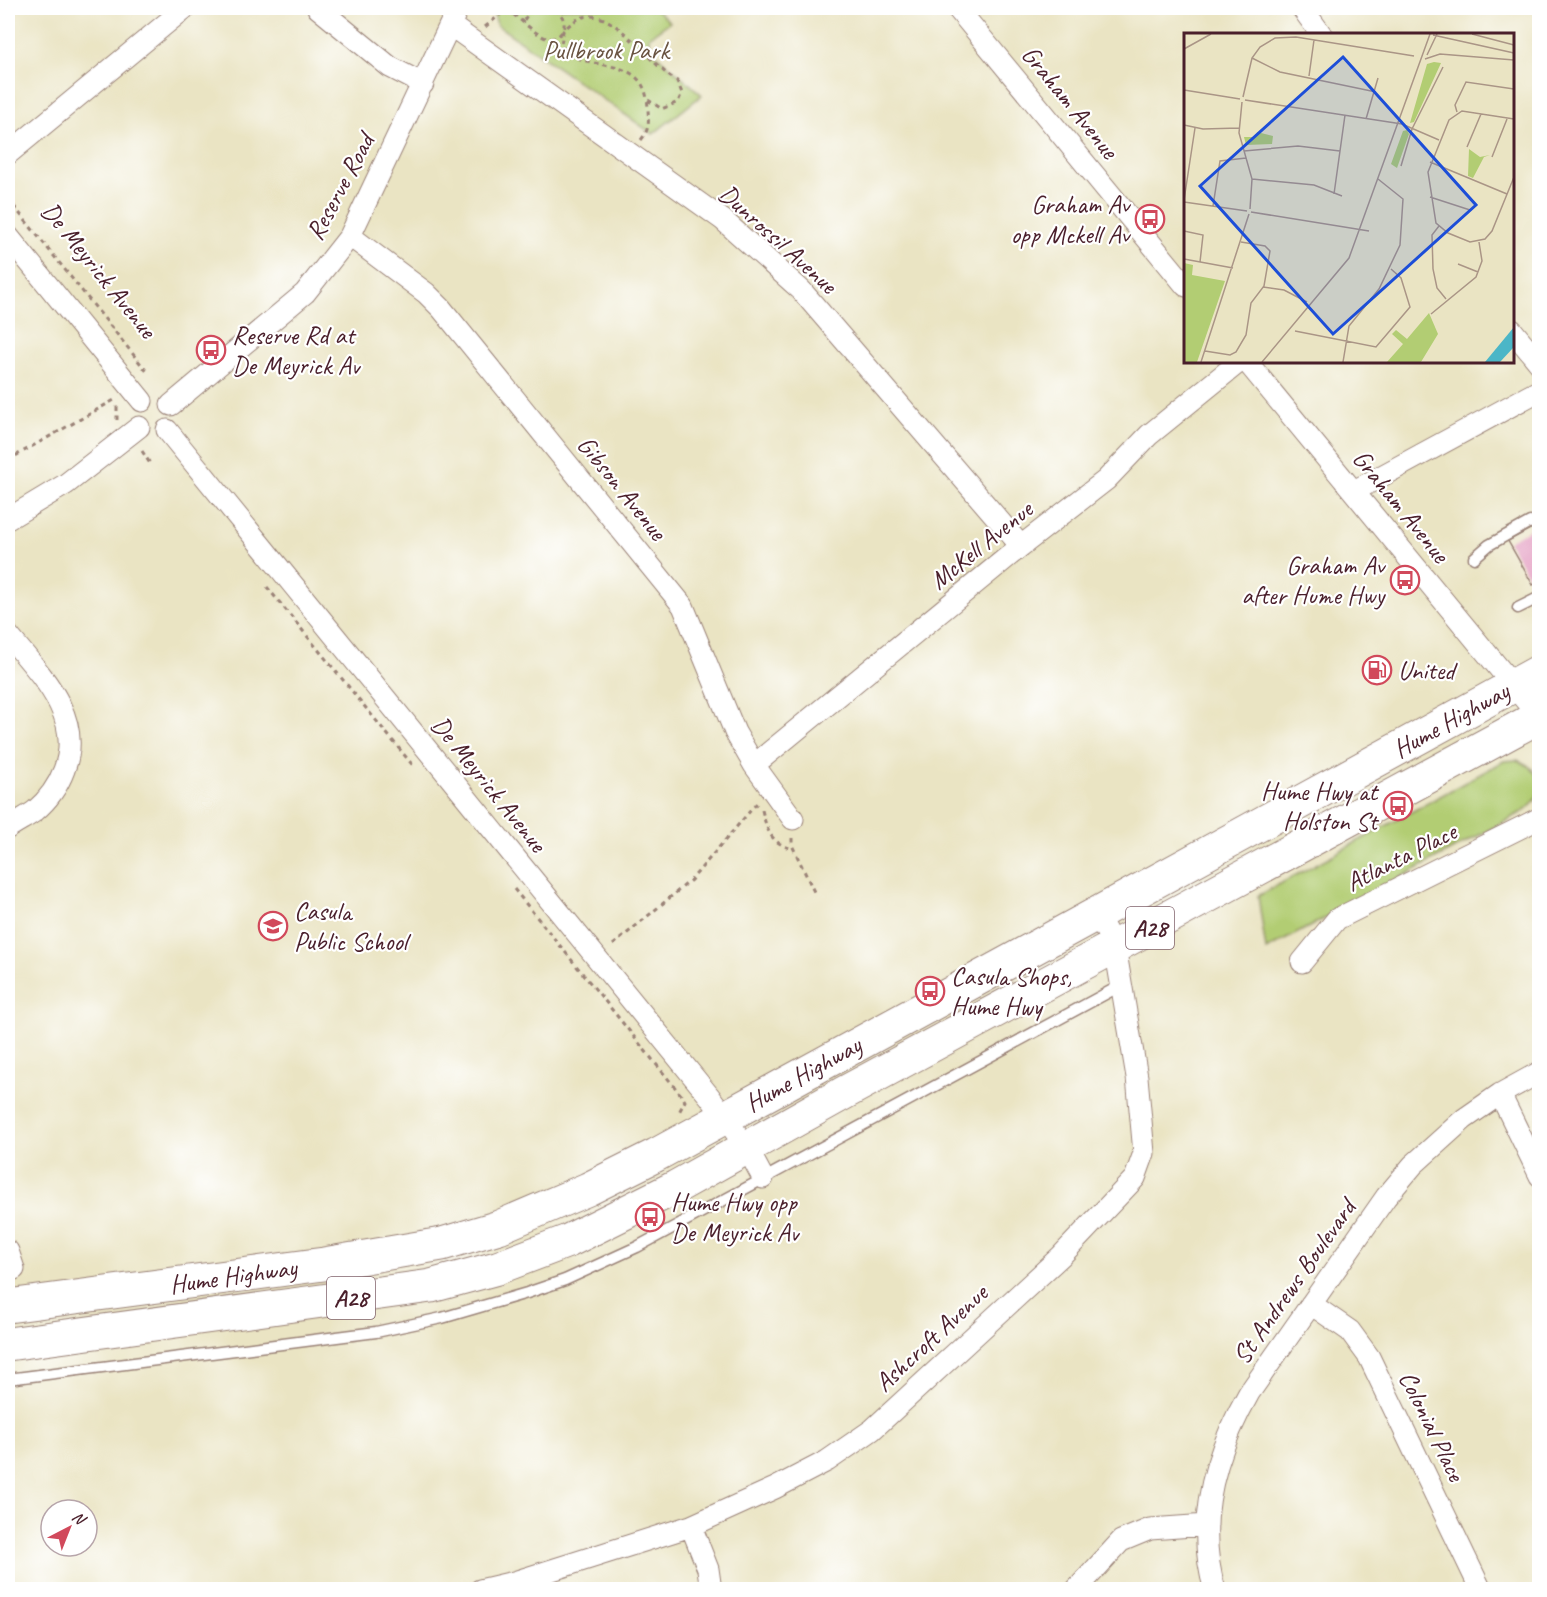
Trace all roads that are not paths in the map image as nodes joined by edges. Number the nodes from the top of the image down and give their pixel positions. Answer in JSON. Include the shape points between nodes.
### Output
{"nodes":[{"id":1,"x":185,"y":8,"type":"edge"},
{"id":2,"x":318,"y":8,"type":"edge"},
{"id":3,"x":957,"y":8,"type":"edge"},
{"id":4,"x":1302,"y":8,"type":"edge"},
{"id":5,"x":454,"y":16,"type":"edge"},
{"id":6,"x":1320,"y":33,"type":"edge"},
{"id":7,"x":423,"y":84,"type":"junction"},
{"id":8,"x":8,"y":154,"type":"edge"},
{"id":9,"x":8,"y":236,"type":"edge"},
{"id":10,"x":350,"y":236,"type":"junction"},
{"id":11,"x":1184,"y":285,"type":"edge"},
{"id":12,"x":1514,"y":333,"type":"edge"},
{"id":13,"x":1238,"y":363,"type":"edge"},
{"id":14,"x":1248,"y":363,"type":"edge"},
{"id":15,"x":1539,"y":364,"type":"edge"},
{"id":16,"x":1539,"y":390,"type":"edge"},
{"id":17,"x":142,"y":400,"type":"junction"},
{"id":18,"x":171,"y":405,"type":"junction"},
{"id":19,"x":139,"y":427,"type":"junction"},
{"id":20,"x":167,"y":430,"type":"junction"},
{"id":21,"x":1354,"y":491,"type":"junction"},
{"id":22,"x":8,"y":519,"type":"edge"},
{"id":23,"x":1539,"y":526,"type":"edge"},
{"id":24,"x":1021,"y":546,"type":"junction"},
{"id":25,"x":1474,"y":558,"type":"dead end"},
{"id":26,"x":1539,"y":597,"type":"edge"},
{"id":27,"x":1518,"y":608,"type":"dead end"},
{"id":28,"x":8,"y":634,"type":"edge"},
{"id":29,"x":1526,"y":678,"type":"edge"},
{"id":30,"x":1539,"y":717,"type":"edge"},
{"id":31,"x":754,"y":765,"type":"junction"},
{"id":32,"x":1539,"y":818,"type":"edge"},
{"id":33,"x":793,"y":819,"type":"road end"},
{"id":34,"x":8,"y":828,"type":"edge"},
{"id":35,"x":1096,"y":913,"type":"junction"},
{"id":36,"x":1115,"y":947,"type":"junction"},
{"id":37,"x":1302,"y":962,"type":"dead end"},
{"id":38,"x":1120,"y":986,"type":"junction"},
{"id":39,"x":1539,"y":1072,"type":"edge"},
{"id":40,"x":1500,"y":1094,"type":"junction"},
{"id":41,"x":726,"y":1117,"type":"junction"},
{"id":42,"x":747,"y":1148,"type":"junction"},
{"id":43,"x":1539,"y":1176,"type":"edge"},
{"id":44,"x":763,"y":1178,"type":"junction"},
{"id":45,"x":1311,"y":1304,"type":"junction"},
{"id":46,"x":8,"y":1306,"type":"edge"},
{"id":47,"x":8,"y":1344,"type":"edge"},
{"id":48,"x":8,"y":1379,"type":"edge"},
{"id":49,"x":1207,"y":1525,"type":"junction"},
{"id":50,"x":691,"y":1526,"type":"junction"},
{"id":51,"x":480,"y":1590,"type":"edge"},
{"id":52,"x":711,"y":1590,"type":"edge"},
{"id":53,"x":1076,"y":1590,"type":"edge"},
{"id":54,"x":1215,"y":1590,"type":"edge"},
{"id":55,"x":1481,"y":1590,"type":"edge"}],
"edges":[{"from":1,"to":8,"type":"street"},
{"from":2,"to":7,"type":"street","via":[[390,67]]},
{"from":3,"to":11,"type":"street","name":"Graham Avenue"},
{"from":4,"to":6,"type":"street"},
{"from":5,"to":7,"type":"street","name":"Reserve Road"},
{"from":5,"to":24,"type":"street","name":"Dunrossil Avenue","via":[[474,43],[723,220],[801,290]]},
{"from":7,"to":10,"type":"street","name":"Reserve Road"},
{"from":9,"to":17,"type":"street","name":"De Meyrick Avenue"},
{"from":10,"to":18,"type":"street","name":"Reserve Road","via":[[305,293]]},
{"from":10,"to":31,"type":"street","name":"Gibson Avenue","via":[[441,308],[682,606],[735,732]]},
{"from":12,"to":15,"type":"street"},
{"from":13,"to":24,"type":"street","name":"McKell Avenue","via":[[1149,435],[1106,480]]},
{"from":14,"to":21,"type":"street","name":"Graham Avenue"},
{"from":16,"to":21,"type":"street"},
{"from":17,"to":18,"type":"street","via":[[154,396]]},
{"from":17,"to":19,"type":"street","via":[[136,410]]},
{"from":18,"to":20,"type":"street","via":[[173,421]]},
{"from":19,"to":20,"type":"street","via":[[156,434]]},
{"from":19,"to":22,"type":"street","via":[[66,483]]},
{"from":20,"to":41,"type":"street","name":"De Meyrick Avenue"},
{"from":21,"to":29,"type":"street","name":"Graham Avenue"},
{"from":23,"to":25,"type":"lane","via":[[1530,522]]},
{"from":24,"to":31,"type":"street","name":"McKell Avenue"},
{"from":26,"to":27,"type":"lane"},
{"from":28,"to":34,"type":"street","via":[[61,706],[69,728],[70,747],[59,783],[48,798]]},
{"from":29,"to":30,"type":"street","name":"Graham Avenue"},
{"from":29,"to":35,"type":"highway","name":"Hume Highway","number":"A28"},
{"from":30,"to":36,"type":"highway","name":"Hume Highway","number":"A28"},
{"from":31,"to":33,"type":"street","name":"Gibson Avenue"},
{"from":32,"to":37,"type":"street","name":"Atlanta Place","via":[[1337,919]]},
{"from":35,"to":36,"type":"street","name":"Ashcroft Avenue"},
{"from":35,"to":41,"type":"highway","name":"Hume Highway","number":"A28"},
{"from":36,"to":38,"type":"street","name":"Ashcroft Avenue"},
{"from":36,"to":42,"type":"highway","name":"Hume Highway","number":"A28"},
{"from":38,"to":44,"type":"lane"},
{"from":38,"to":50,"type":"street","name":"Ashcroft Avenue","via":[[1137,1077],[1144,1153],[1135,1178],[1061,1256],[872,1430],[827,1461]]},
{"from":39,"to":40,"type":"street","name":"St Andrews Boulevard"},
{"from":40,"to":43,"type":"street"},
{"from":40,"to":45,"type":"street","name":"St Andrews Boulevard","via":[[1464,1119],[1413,1165]]},
{"from":41,"to":42,"type":"street","name":"De Meyrick Avenue"},
{"from":41,"to":46,"type":"highway","name":"Hume Highway","number":"A28","via":[[588,1189],[499,1227],[442,1244],[324,1264]]},
{"from":42,"to":44,"type":"street","name":"De Meyrick Avenue"},
{"from":42,"to":47,"type":"highway","name":"Hume Highway","number":"A28","via":[[568,1241],[468,1277],[372,1295]]},
{"from":44,"to":48,"type":"lane","via":[[592,1268],[527,1293],[442,1318],[376,1332]]},
{"from":45,"to":49,"type":"street","name":"St Andrews Boulevard","via":[[1231,1425],[1209,1492]]},
{"from":45,"to":55,"type":"street","name":"Colonial Place","via":[[1350,1331],[1369,1357]]},
{"from":49,"to":53,"type":"street","via":[[1150,1529],[1121,1541]]},
{"from":49,"to":54,"type":"street","name":"St Andrews Boulevard","via":[[1206,1544]]},
{"from":50,"to":51,"type":"street","name":"Ashcroft Avenue"},
{"from":50,"to":52,"type":"street","via":[[708,1569]]}]}
